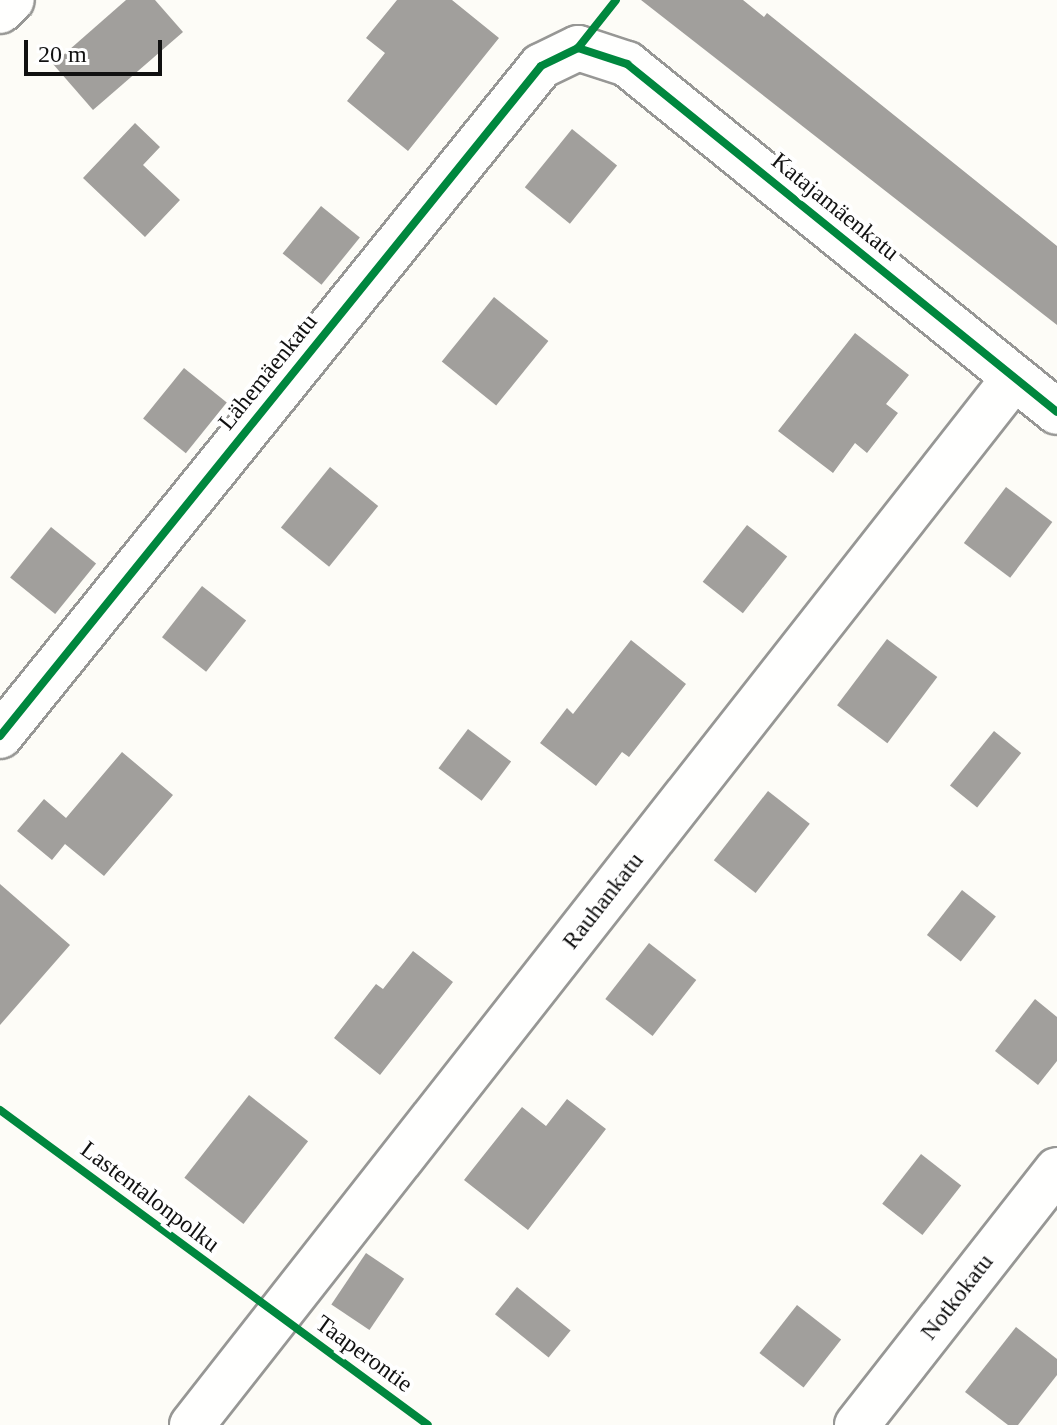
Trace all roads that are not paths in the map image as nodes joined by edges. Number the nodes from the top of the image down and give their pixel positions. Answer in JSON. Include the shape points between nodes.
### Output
{"nodes":[{"id":1,"x":12,"y":0,"type":"edge"},
{"id":2,"x":0,"y":11,"type":"edge"},
{"id":3,"x":578,"y":48,"type":"joint"},
{"id":4,"x":1014,"y":378,"type":"junction"},
{"id":5,"x":1057,"y":412,"type":"edge"},
{"id":6,"x":0,"y":736,"type":"edge"},
{"id":7,"x":1057,"y":1170,"type":"edge"},
{"id":8,"x":192,"y":1425,"type":"edge"},
{"id":9,"x":857,"y":1425,"type":"edge"}],
"edges":[{"from":1,"to":2,"type":"street"},
{"from":3,"to":4,"type":"street","name":"Katajamäenkatu","via":[[627,64]]},
{"from":3,"to":6,"type":"street","name":"Lähemäenkatu","via":[[541,66]]},
{"from":4,"to":5,"type":"street","name":"Katajamäenkatu"},
{"from":4,"to":8,"type":"street","name":"Rauhankatu"},
{"from":7,"to":9,"type":"street","name":"Notkokatu"}]}
